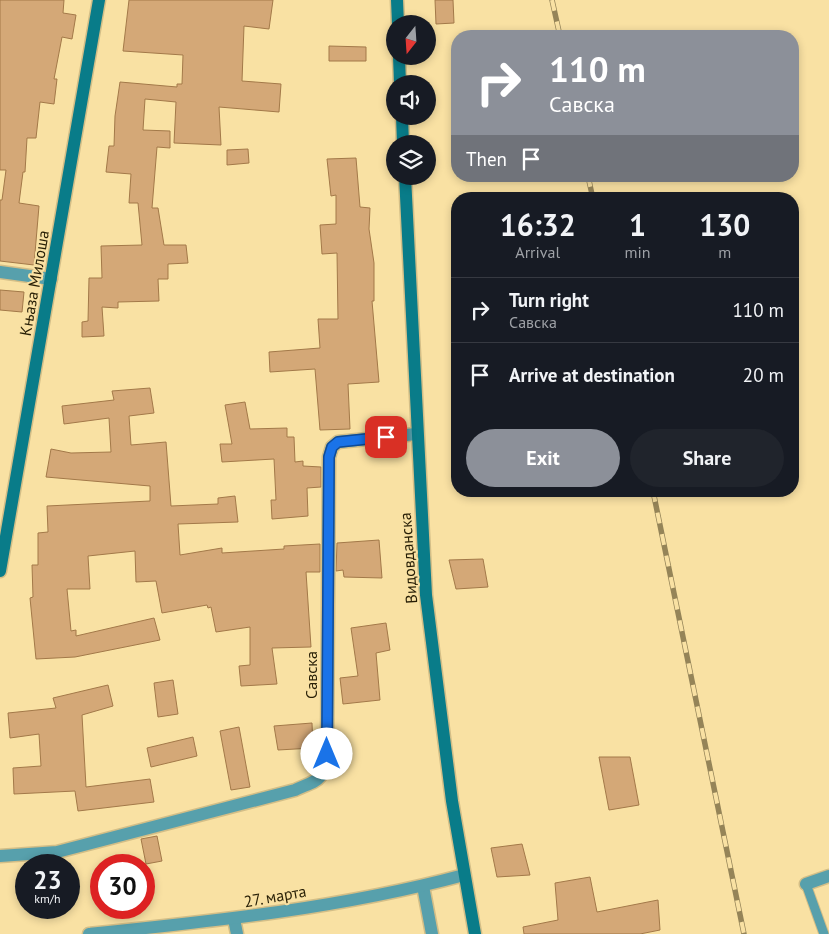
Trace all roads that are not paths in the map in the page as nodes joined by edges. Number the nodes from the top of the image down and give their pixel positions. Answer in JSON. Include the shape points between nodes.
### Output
{"nodes":[{"id":1,"x":99,"y":0,"type":"edge"},
{"id":2,"x":396,"y":0,"type":"edge"},
{"id":3,"x":397,"y":15,"type":"edge"},
{"id":4,"x":405,"y":185,"type":"edge"},
{"id":5,"x":0,"y":272,"type":"edge"},
{"id":6,"x":51,"y":278,"type":"junction"},
{"id":7,"x":416,"y":434,"type":"junction"},
{"id":8,"x":0,"y":571,"type":"edge"},
{"id":9,"x":0,"y":856,"type":"edge"},
{"id":10,"x":464,"y":875,"type":"junction"},
{"id":11,"x":829,"y":876,"type":"edge"},
{"id":12,"x":806,"y":884,"type":"joint"},
{"id":13,"x":423,"y":886,"type":"junction"},
{"id":14,"x":234,"y":919,"type":"junction"},
{"id":15,"x":89,"y":934,"type":"edge"},
{"id":16,"x":236,"y":934,"type":"edge"},
{"id":17,"x":432,"y":934,"type":"edge"},
{"id":18,"x":475,"y":934,"type":"edge"},
{"id":19,"x":824,"y":934,"type":"edge"}],
"edges":[{"from":1,"to":6,"type":"main road","name":"Књаза Милоша"},
{"from":2,"to":3,"type":"main road"},
{"from":4,"to":7,"type":"main road","name":"Видовданска"},
{"from":5,"to":6,"type":"street"},
{"from":6,"to":8,"type":"main road","name":"Књаза Милоша"},
{"from":7,"to":9,"type":"street","name":"Савска","via":[[338,442],[332,447],[329,457],[325,773],[295,790],[57,852]]},
{"from":7,"to":10,"type":"main road","name":"Видовданска","via":[[430,632]]},
{"from":10,"to":13,"type":"street","name":"27. марта"},
{"from":10,"to":18,"type":"main road","name":"Видовданска"},
{"from":11,"to":12,"type":"street"},
{"from":12,"to":19,"type":"lane"},
{"from":13,"to":14,"type":"street","name":"27. марта"},
{"from":13,"to":17,"type":"street"},
{"from":14,"to":15,"type":"street","name":"27. марта"},
{"from":14,"to":16,"type":"street"}]}
